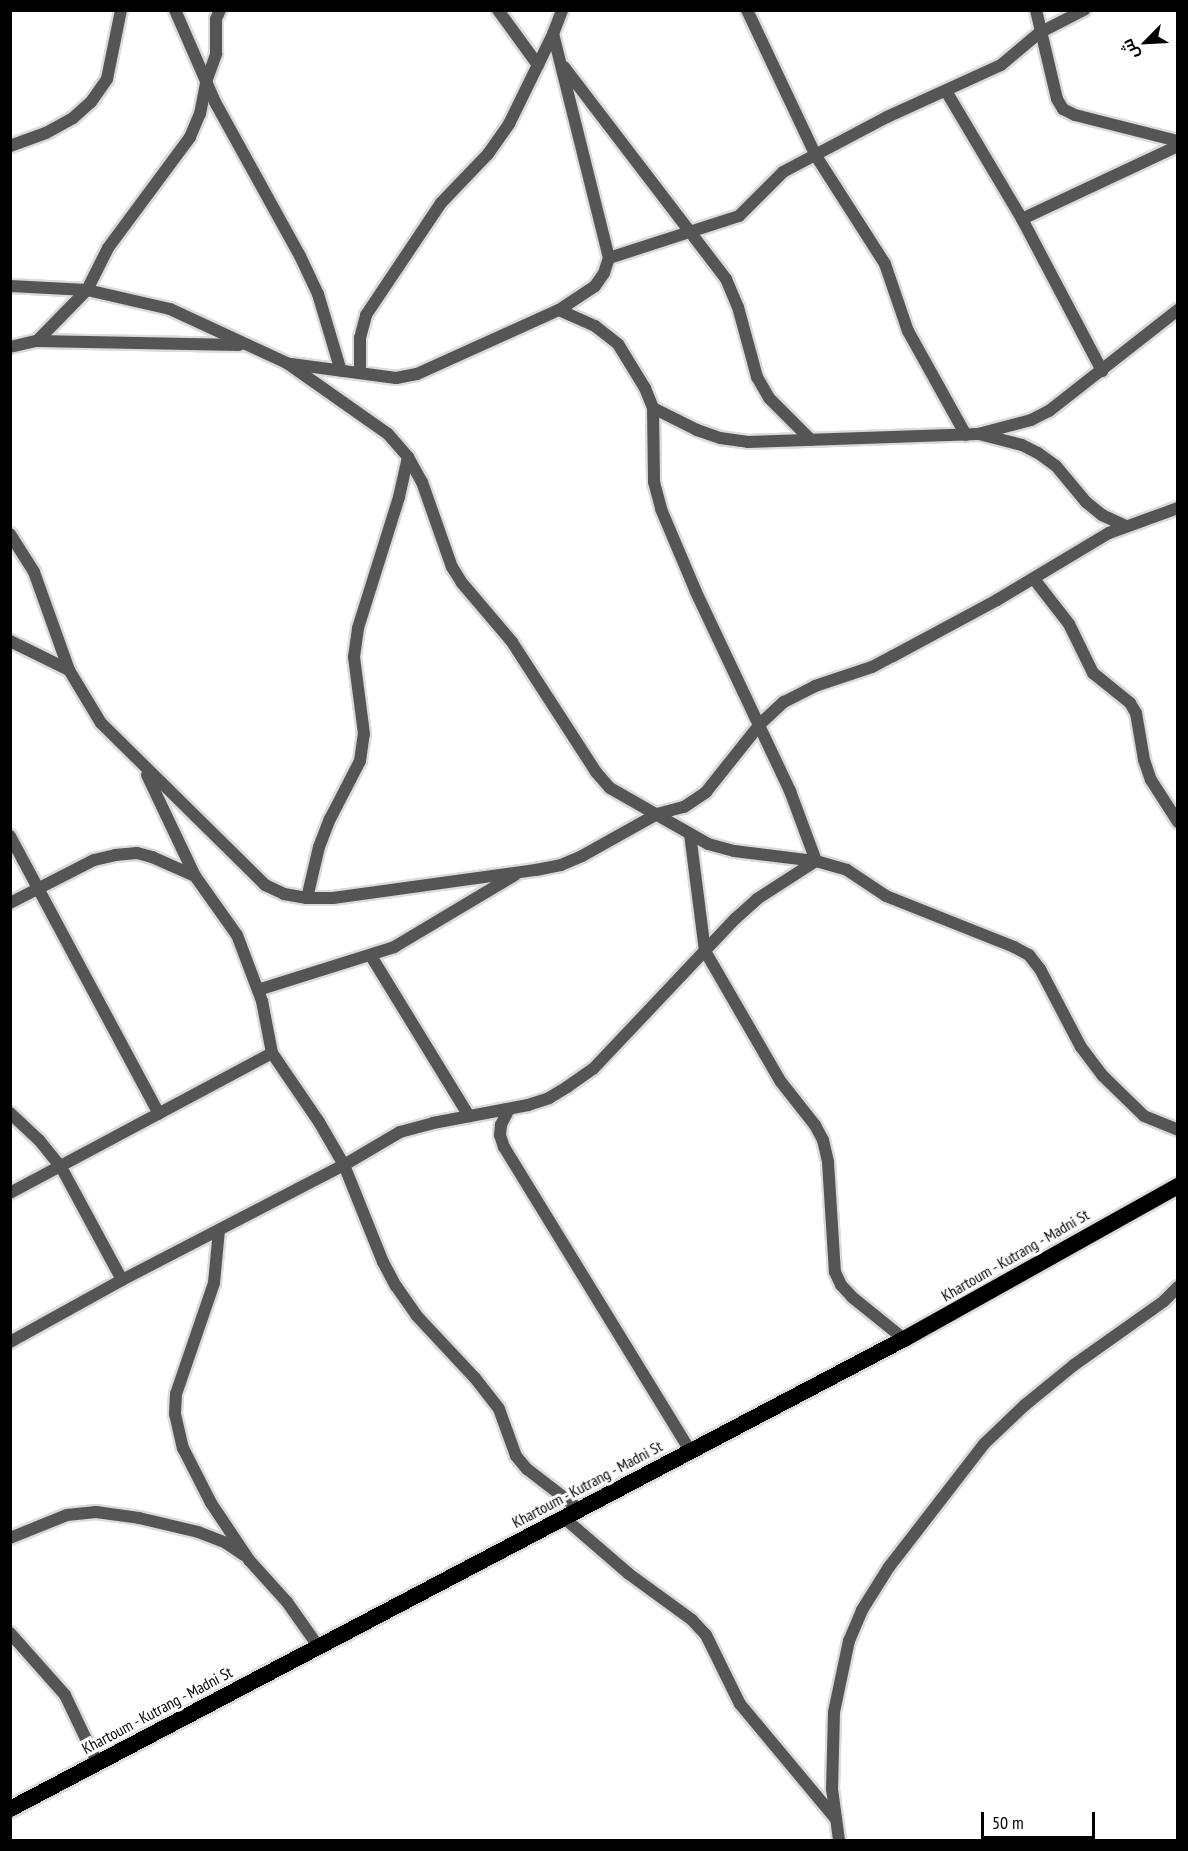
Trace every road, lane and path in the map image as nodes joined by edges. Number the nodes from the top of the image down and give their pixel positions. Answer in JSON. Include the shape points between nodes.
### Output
{"nodes":[{"id":1,"x":121,"y":10,"type":"edge"},
{"id":2,"x":176,"y":10,"type":"edge"},
{"id":3,"x":220,"y":10,"type":"edge"},
{"id":4,"x":498,"y":10,"type":"edge"},
{"id":5,"x":562,"y":10,"type":"edge"},
{"id":6,"x":747,"y":10,"type":"edge"},
{"id":7,"x":1036,"y":10,"type":"edge"},
{"id":8,"x":1084,"y":10,"type":"edge"},
{"id":9,"x":1039,"y":33,"type":"junction"},
{"id":10,"x":553,"y":34,"type":"junction"},
{"id":11,"x":560,"y":61,"type":"junction"},
{"id":12,"x":538,"y":65,"type":"junction"},
{"id":13,"x":206,"y":82,"type":"junction"},
{"id":14,"x":945,"y":91,"type":"junction"},
{"id":15,"x":1178,"y":141,"type":"edge"},
{"id":16,"x":10,"y":146,"type":"edge"},
{"id":17,"x":1178,"y":146,"type":"edge"},
{"id":18,"x":816,"y":156,"type":"junction"},
{"id":19,"x":1022,"y":219,"type":"junction"},
{"id":20,"x":691,"y":232,"type":"junction"},
{"id":21,"x":609,"y":258,"type":"junction"},
{"id":22,"x":10,"y":286,"type":"edge"},
{"id":23,"x":87,"y":290,"type":"junction"},
{"id":24,"x":559,"y":310,"type":"junction"},
{"id":25,"x":1178,"y":310,"type":"edge"},
{"id":26,"x":37,"y":341,"type":"junction"},
{"id":27,"x":246,"y":345,"type":"junction"},
{"id":28,"x":10,"y":347,"type":"edge"},
{"id":29,"x":287,"y":363,"type":"junction"},
{"id":30,"x":341,"y":371,"type":"junction"},
{"id":31,"x":1102,"y":371,"type":"junction"},
{"id":32,"x":360,"y":373,"type":"junction"},
{"id":33,"x":653,"y":408,"type":"junction"},
{"id":34,"x":972,"y":434,"type":"junction"},
{"id":35,"x":811,"y":440,"type":"junction"},
{"id":36,"x":408,"y":457,"type":"junction"},
{"id":37,"x":1178,"y":508,"type":"edge"},
{"id":38,"x":1126,"y":526,"type":"junction"},
{"id":39,"x":10,"y":534,"type":"edge"},
{"id":40,"x":1034,"y":579,"type":"junction"},
{"id":41,"x":10,"y":641,"type":"edge"},
{"id":42,"x":69,"y":670,"type":"junction"},
{"id":43,"x":760,"y":724,"type":"junction"},
{"id":44,"x":144,"y":768,"type":"junction"},
{"id":45,"x":657,"y":814,"type":"junction"},
{"id":46,"x":1178,"y":822,"type":"edge"},
{"id":47,"x":690,"y":834,"type":"junction"},
{"id":48,"x":10,"y":836,"type":"edge"},
{"id":49,"x":816,"y":861,"type":"junction"},
{"id":50,"x":519,"y":872,"type":"junction"},
{"id":51,"x":195,"y":876,"type":"junction"},
{"id":52,"x":39,"y":889,"type":"junction"},
{"id":53,"x":307,"y":898,"type":"junction"},
{"id":54,"x":10,"y":903,"type":"edge"},
{"id":55,"x":705,"y":951,"type":"junction"},
{"id":56,"x":371,"y":956,"type":"junction"},
{"id":57,"x":258,"y":990,"type":"junction"},
{"id":58,"x":272,"y":1053,"type":"junction"},
{"id":59,"x":509,"y":1109,"type":"junction"},
{"id":60,"x":10,"y":1113,"type":"edge"},
{"id":61,"x":159,"y":1114,"type":"junction"},
{"id":62,"x":469,"y":1116,"type":"junction"},
{"id":63,"x":1178,"y":1130,"type":"edge"},
{"id":64,"x":344,"y":1166,"type":"junction"},
{"id":65,"x":61,"y":1167,"type":"junction"},
{"id":66,"x":1178,"y":1186,"type":"edge"},
{"id":67,"x":10,"y":1193,"type":"edge"},
{"id":68,"x":219,"y":1230,"type":"junction"},
{"id":69,"x":122,"y":1280,"type":"junction"},
{"id":70,"x":1178,"y":1287,"type":"edge"},
{"id":71,"x":904,"y":1339,"type":"junction"},
{"id":72,"x":10,"y":1342,"type":"edge"},
{"id":73,"x":690,"y":1451,"type":"junction"},
{"id":74,"x":579,"y":1509,"type":"junction"},
{"id":75,"x":563,"y":1517,"type":"junction"},
{"id":76,"x":10,"y":1538,"type":"edge"},
{"id":77,"x":249,"y":1560,"type":"junction"},
{"id":78,"x":10,"y":1633,"type":"edge"},
{"id":79,"x":318,"y":1646,"type":"junction"},
{"id":80,"x":97,"y":1762,"type":"junction"},
{"id":81,"x":10,"y":1809,"type":"edge"},
{"id":82,"x":836,"y":1819,"type":"junction"},
{"id":83,"x":839,"y":1840,"type":"edge"}],
"edges":[{"from":1,"to":16,"type":"street","via":[[107,79],[91,102],[46,133]]},
{"from":2,"to":13,"type":"street"},
{"from":3,"to":13,"type":"street","via":[[216,19],[216,54]]},
{"from":4,"to":12,"type":"street"},
{"from":5,"to":10,"type":"street"},
{"from":6,"to":18,"type":"street"},
{"from":7,"to":9,"type":"street"},
{"from":8,"to":9,"type":"street"},
{"from":9,"to":14,"type":"street","via":[[1001,66]]},
{"from":9,"to":15,"type":"street","via":[[1063,109]]},
{"from":10,"to":11,"type":"street"},
{"from":10,"to":12,"type":"street"},
{"from":11,"to":20,"type":"street"},
{"from":11,"to":21,"type":"street"},
{"from":12,"to":32,"type":"street","via":[[509,124],[488,154],[441,203],[366,315],[360,338]]},
{"from":13,"to":23,"type":"street","via":[[200,114],[190,137],[108,248]]},
{"from":13,"to":30,"type":"street","via":[[318,294]]},
{"from":14,"to":18,"type":"street"},
{"from":14,"to":19,"type":"street"},
{"from":17,"to":19,"type":"street"},
{"from":18,"to":20,"type":"street","via":[[773,180],[738,216]]},
{"from":18,"to":34,"type":"street","via":[[885,264],[908,331]]},
{"from":19,"to":31,"type":"street"},
{"from":20,"to":21,"type":"street"},
{"from":20,"to":35,"type":"street","via":[[726,279],[757,377],[769,398]]},
{"from":21,"to":24,"type":"street","via":[[595,286]]},
{"from":22,"to":23,"type":"street"},
{"from":23,"to":26,"type":"street"},
{"from":23,"to":27,"type":"street","via":[[170,309]]},
{"from":24,"to":32,"type":"street","via":[[417,374],[396,378]]},
{"from":24,"to":33,"type":"street","via":[[595,326],[618,344]]},
{"from":25,"to":31,"type":"street"},
{"from":26,"to":27,"type":"street"},
{"from":26,"to":28,"type":"street"},
{"from":27,"to":29,"type":"street"},
{"from":29,"to":30,"type":"street"},
{"from":29,"to":36,"type":"street","via":[[388,434]]},
{"from":30,"to":32,"type":"street"},
{"from":31,"to":34,"type":"street","via":[[1040,416]]},
{"from":33,"to":35,"type":"street","via":[[720,438],[748,442]]},
{"from":33,"to":43,"type":"street","via":[[654,482],[661,509]]},
{"from":34,"to":35,"type":"street"},
{"from":34,"to":38,"type":"street","via":[[1022,445],[1038,453],[1056,466],[1086,502]]},
{"from":36,"to":45,"type":"street","via":[[422,482],[462,584],[512,642],[596,772],[610,788]]},
{"from":36,"to":53,"type":"street","via":[[358,628],[354,657],[364,734],[360,761],[319,847]]},
{"from":37,"to":38,"type":"street"},
{"from":38,"to":40,"type":"street","via":[[1091,542]]},
{"from":39,"to":42,"type":"street","via":[[34,572]]},
{"from":40,"to":43,"type":"street","via":[[882,662],[815,686],[784,702]]},
{"from":40,"to":46,"type":"street","via":[[1069,624],[1093,673],[1130,703],[1136,713],[1151,780]]},
{"from":41,"to":42,"type":"street"},
{"from":42,"to":44,"type":"street","via":[[101,723]]},
{"from":43,"to":45,"type":"street","via":[[706,792],[684,807]]},
{"from":43,"to":49,"type":"street"},
{"from":44,"to":51,"type":"street"},
{"from":44,"to":53,"type":"street","via":[[266,885],[284,894]]},
{"from":45,"to":47,"type":"street"},
{"from":45,"to":50,"type":"street","via":[[561,865]]},
{"from":47,"to":49,"type":"street","via":[[734,851]]},
{"from":47,"to":55,"type":"street"},
{"from":48,"to":52,"type":"street"},
{"from":49,"to":55,"type":"street","via":[[757,899]]},
{"from":49,"to":63,"type":"street","via":[[847,870],[901,903],[1029,956],[1040,969],[1081,1047],[1103,1076],[1144,1116]]},
{"from":50,"to":53,"type":"street","via":[[333,898]]},
{"from":50,"to":56,"type":"street","via":[[422,932]]},
{"from":51,"to":52,"type":"street","via":[[137,853],[94,860]]},
{"from":51,"to":57,"type":"street","via":[[237,935]]},
{"from":52,"to":54,"type":"street"},
{"from":52,"to":61,"type":"street"},
{"from":55,"to":59,"type":"street","via":[[593,1069],[549,1098]]},
{"from":55,"to":71,"type":"street","via":[[776,1073],[823,1140],[835,1272],[841,1285]]},
{"from":56,"to":57,"type":"street"},
{"from":56,"to":62,"type":"street"},
{"from":57,"to":58,"type":"street"},
{"from":58,"to":61,"type":"street"},
{"from":58,"to":64,"type":"street"},
{"from":59,"to":62,"type":"street"},
{"from":59,"to":73,"type":"street","via":[[501,1125],[504,1147]]},
{"from":60,"to":65,"type":"street"},
{"from":61,"to":65,"type":"street"},
{"from":62,"to":64,"type":"street","via":[[400,1132]]},
{"from":64,"to":68,"type":"street"},
{"from":64,"to":74,"type":"street","via":[[383,1262],[416,1316],[499,1409],[516,1456]]},
{"from":65,"to":67,"type":"street"},
{"from":65,"to":69,"type":"street"},
{"from":66,"to":71,"type":"highway","name":"Khartoum - Kutrang - Madni St"},
{"from":68,"to":69,"type":"street"},
{"from":68,"to":77,"type":"street","via":[[214,1283],[176,1394],[175,1414],[183,1448],[196,1476]]},
{"from":69,"to":72,"type":"street"},
{"from":70,"to":82,"type":"street","via":[[1074,1365],[984,1444],[862,1610],[849,1641],[834,1712],[832,1789]]},
{"from":71,"to":73,"type":"highway","name":"Khartoum - Kutrang - Madni St"},
{"from":73,"to":74,"type":"highway","name":"Khartoum - Kutrang - Madni St"},
{"from":74,"to":75,"type":"highway","name":"Khartoum - Kutrang - Madni St"},
{"from":75,"to":79,"type":"highway","name":"Khartoum - Kutrang - Madni St"},
{"from":75,"to":82,"type":"street","via":[[706,1635],[740,1704]]},
{"from":76,"to":77,"type":"street","via":[[67,1515],[96,1512],[198,1532],[226,1543]]},
{"from":77,"to":79,"type":"street","via":[[287,1602]]},
{"from":78,"to":80,"type":"street","via":[[65,1695]]},
{"from":79,"to":80,"type":"highway","name":"Khartoum - Kutrang - Madni St"},
{"from":80,"to":81,"type":"highway","name":"Khartoum - Kutrang - Madni St"},
{"from":82,"to":83,"type":"street"}]}
